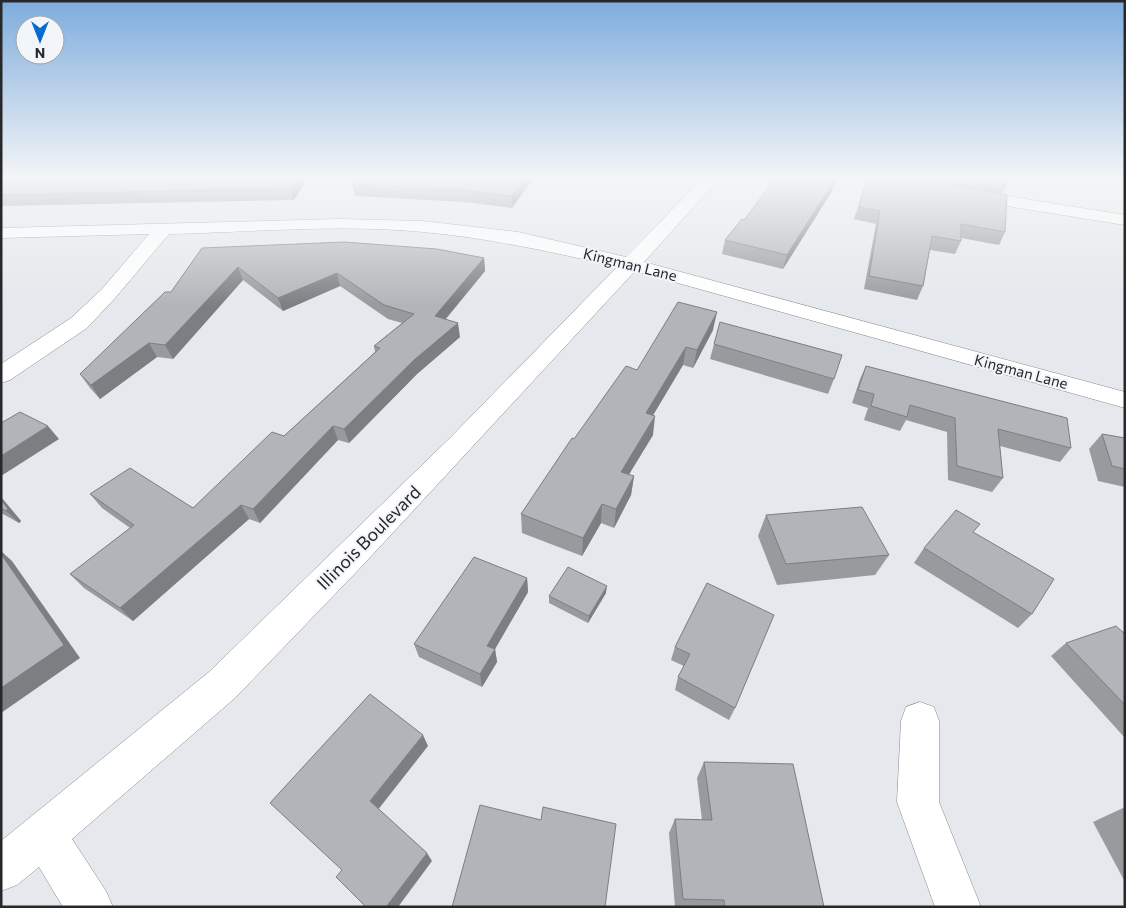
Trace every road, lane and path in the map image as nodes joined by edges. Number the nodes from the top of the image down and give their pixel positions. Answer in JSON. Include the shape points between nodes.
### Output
{"nodes":[{"id":1,"x":671,"y":221,"type":"edge"},
{"id":2,"x":164,"y":229,"type":"junction"},
{"id":3,"x":1,"y":233,"type":"edge"},
{"id":4,"x":631,"y":264,"type":"junction"},
{"id":5,"x":1,"y":375,"type":"edge"},
{"id":6,"x":1125,"y":400,"type":"edge"},
{"id":7,"x":920,"y":721,"type":"dead end"},
{"id":8,"x":44,"y":835,"type":"junction"},
{"id":9,"x":1,"y":869,"type":"edge"},
{"id":10,"x":90,"y":907,"type":"edge"},
{"id":11,"x":958,"y":907,"type":"edge"}],
"edges":[{"from":1,"to":4,"type":"street","name":"Illinois Boulevard"},
{"from":2,"to":3,"type":"street","name":"Kingman Lane"},
{"from":2,"to":4,"type":"street","name":"Kingman Lane","via":[[340,224],[422,226],[518,238]]},
{"from":2,"to":5,"type":"street","via":[[109,294],[79,323]]},
{"from":4,"to":6,"type":"street","name":"Kingman Lane"},
{"from":4,"to":8,"type":"street","name":"Illinois Boulevard","via":[[352,557],[228,678]]},
{"from":7,"to":11,"type":"street","via":[[918,802]]},
{"from":8,"to":9,"type":"street","name":"Illinois Boulevard"},
{"from":8,"to":10,"type":"street"}]}
